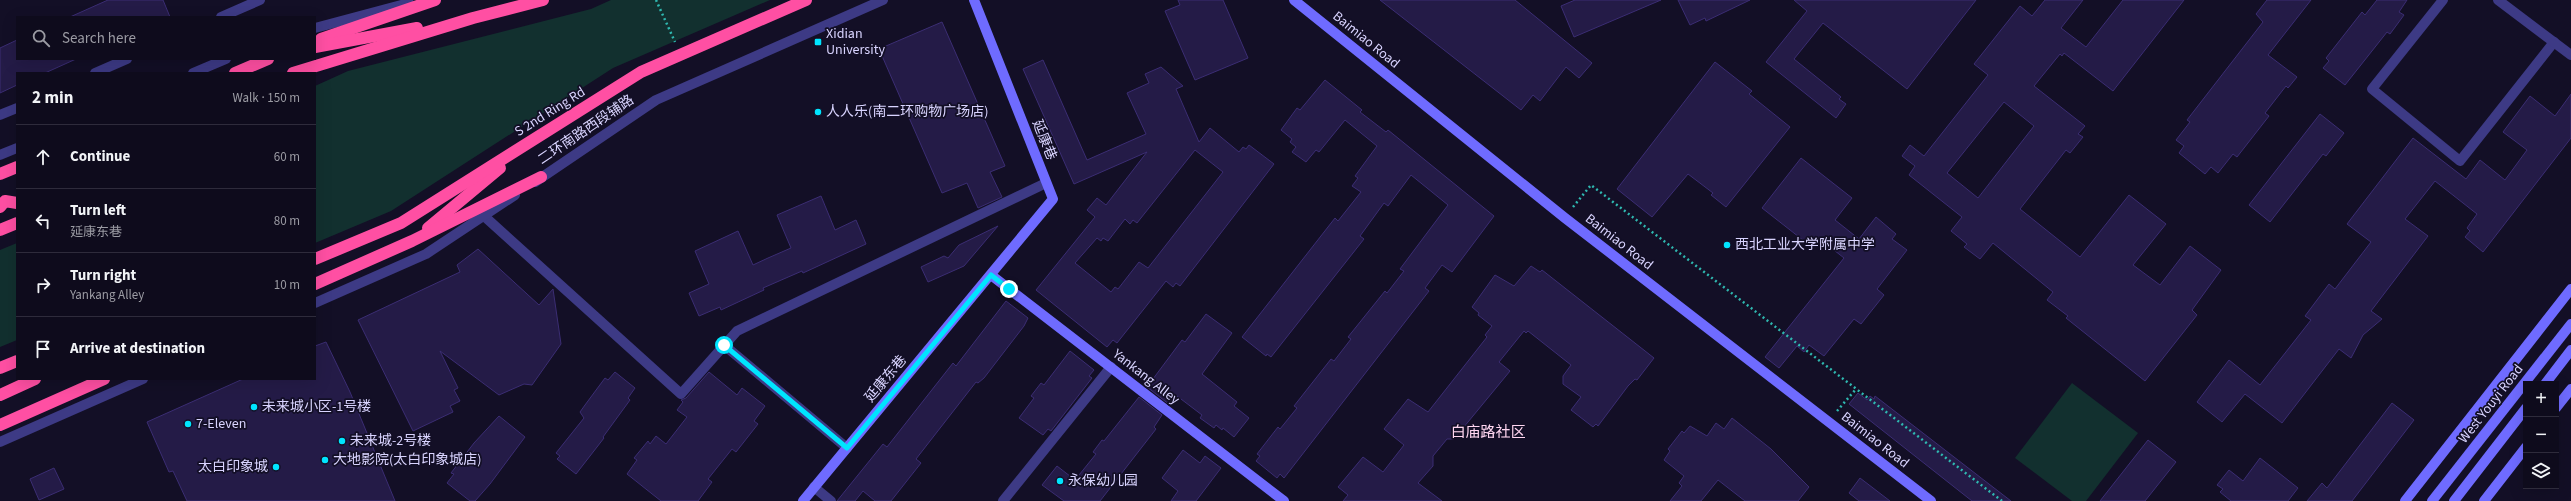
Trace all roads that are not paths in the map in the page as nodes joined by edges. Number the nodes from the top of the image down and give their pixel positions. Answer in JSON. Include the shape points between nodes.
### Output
{"nodes":[{"id":1,"x":260,"y":0,"type":"edge"},
{"id":2,"x":423,"y":0,"type":"edge"},
{"id":3,"x":435,"y":0,"type":"edge"},
{"id":4,"x":543,"y":0,"type":"edge"},
{"id":5,"x":806,"y":0,"type":"edge"},
{"id":6,"x":884,"y":0,"type":"edge"},
{"id":7,"x":974,"y":0,"type":"edge"},
{"id":8,"x":1294,"y":0,"type":"edge"},
{"id":9,"x":2443,"y":0,"type":"edge"},
{"id":10,"x":2498,"y":0,"type":"edge"},
{"id":11,"x":223,"y":16,"type":"edge"},
{"id":12,"x":473,"y":18,"type":"junction"},
{"id":13,"x":316,"y":28,"type":"edge"},
{"id":14,"x":316,"y":41,"type":"edge"},
{"id":15,"x":2554,"y":42,"type":"junction"},
{"id":16,"x":316,"y":46,"type":"edge"},
{"id":17,"x":2571,"y":55,"type":"edge"},
{"id":18,"x":124,"y":60,"type":"edge"},
{"id":19,"x":224,"y":60,"type":"edge"},
{"id":20,"x":266,"y":60,"type":"edge"},
{"id":21,"x":97,"y":72,"type":"edge"},
{"id":22,"x":195,"y":72,"type":"edge"},
{"id":23,"x":237,"y":72,"type":"edge"},
{"id":24,"x":297,"y":72,"type":"edge"},
{"id":25,"x":16,"y":108,"type":"edge"},
{"id":26,"x":0,"y":115,"type":"edge"},
{"id":27,"x":539,"y":136,"type":"junction"},
{"id":28,"x":16,"y":148,"type":"edge"},
{"id":29,"x":0,"y":155,"type":"edge"},
{"id":30,"x":16,"y":167,"type":"edge"},
{"id":31,"x":0,"y":174,"type":"edge"},
{"id":32,"x":541,"y":177,"type":"junction"},
{"id":33,"x":1046,"y":183,"type":"junction"},
{"id":34,"x":16,"y":197,"type":"edge"},
{"id":35,"x":16,"y":203,"type":"edge"},
{"id":36,"x":2,"y":204,"type":"edge"},
{"id":37,"x":484,"y":216,"type":"junction"},
{"id":38,"x":16,"y":223,"type":"edge"},
{"id":39,"x":0,"y":230,"type":"edge"},
{"id":40,"x":412,"y":241,"type":"junction"},
{"id":41,"x":316,"y":259,"type":"edge"},
{"id":42,"x":991,"y":275,"type":"junction"},
{"id":43,"x":316,"y":284,"type":"edge"},
{"id":44,"x":2571,"y":289,"type":"edge"},
{"id":45,"x":316,"y":303,"type":"edge"},
{"id":46,"x":2571,"y":324,"type":"edge"},
{"id":47,"x":724,"y":345,"type":"junction"},
{"id":48,"x":2571,"y":350,"type":"edge"},
{"id":49,"x":1111,"y":368,"type":"junction"},
{"id":50,"x":33,"y":380,"type":"edge"},
{"id":51,"x":102,"y":380,"type":"edge"},
{"id":52,"x":141,"y":380,"type":"edge"},
{"id":53,"x":2547,"y":381,"type":"edge"},
{"id":54,"x":2571,"y":389,"type":"edge"},
{"id":55,"x":0,"y":395,"type":"edge"},
{"id":56,"x":2559,"y":404,"type":"edge"},
{"id":57,"x":2523,"y":412,"type":"edge"},
{"id":58,"x":0,"y":425,"type":"edge"},
{"id":59,"x":0,"y":442,"type":"edge"},
{"id":60,"x":847,"y":448,"type":"junction"},
{"id":61,"x":2523,"y":450,"type":"edge"},
{"id":62,"x":814,"y":487,"type":"junction"},
{"id":63,"x":803,"y":501,"type":"edge"},
{"id":64,"x":831,"y":501,"type":"edge"},
{"id":65,"x":1003,"y":501,"type":"edge"},
{"id":66,"x":1284,"y":501,"type":"edge"},
{"id":67,"x":1930,"y":501,"type":"edge"},
{"id":68,"x":2406,"y":501,"type":"edge"},
{"id":69,"x":2432,"y":501,"type":"edge"},
{"id":70,"x":2454,"y":501,"type":"edge"},
{"id":71,"x":2484,"y":501,"type":"edge"}],
"edges":[{"from":1,"to":11,"type":"street"},
{"from":2,"to":13,"type":"street"},
{"from":3,"to":14,"type":"highway"},
{"from":4,"to":12,"type":"highway"},
{"from":5,"to":27,"type":"highway","name":"S 2nd Ring Rd","via":[[641,72]]},
{"from":6,"to":32,"type":"street","name":"二环南路西段辅路","via":[[656,100]]},
{"from":7,"to":33,"type":"street","name":"延康巷"},
{"from":8,"to":67,"type":"street","name":"Baimiao Road","via":[[1565,218]]},
{"from":9,"to":15,"type":"street","via":[[2372,89],[2460,161]]},
{"from":10,"to":15,"type":"street"},
{"from":12,"to":16,"type":"highway"},
{"from":12,"to":24,"type":"highway"},
{"from":15,"to":17,"type":"street"},
{"from":18,"to":21,"type":"street"},
{"from":19,"to":22,"type":"street"},
{"from":20,"to":23,"type":"highway"},
{"from":25,"to":26,"type":"street"},
{"from":27,"to":40,"type":"highway"},
{"from":27,"to":41,"type":"highway","name":"S 2nd Ring Rd","via":[[401,223]]},
{"from":28,"to":29,"type":"street"},
{"from":30,"to":31,"type":"highway"},
{"from":32,"to":37,"type":"street","name":"二环南路西段辅路"},
{"from":32,"to":40,"type":"highway"},
{"from":33,"to":42,"type":"street","name":"延康巷","via":[[1052,199]]},
{"from":33,"to":47,"type":"street","via":[[737,331]]},
{"from":34,"to":36,"type":"highway"},
{"from":35,"to":36,"type":"highway"},
{"from":37,"to":45,"type":"street","name":"二环南路西段辅路","via":[[426,254]]},
{"from":37,"to":47,"type":"street","via":[[681,394]]},
{"from":38,"to":39,"type":"highway"},
{"from":40,"to":43,"type":"highway"},
{"from":42,"to":49,"type":"street","name":"Yankang Alley"},
{"from":42,"to":60,"type":"street","name":"延康东巷"},
{"from":44,"to":68,"type":"street"},
{"from":46,"to":69,"type":"street","name":"West Youyi Road"},
{"from":47,"to":60,"type":"street"},
{"from":48,"to":53,"type":"street"},
{"from":49,"to":65,"type":"street"},
{"from":49,"to":66,"type":"street","name":"Yankang Alley"},
{"from":50,"to":55,"type":"highway"},
{"from":51,"to":58,"type":"highway"},
{"from":52,"to":59,"type":"street"},
{"from":54,"to":56,"type":"street"},
{"from":57,"to":70,"type":"street"},
{"from":60,"to":62,"type":"street","name":"延康东巷"},
{"from":61,"to":71,"type":"street"},
{"from":62,"to":63,"type":"street","name":"延康东巷"},
{"from":62,"to":64,"type":"street"}]}
